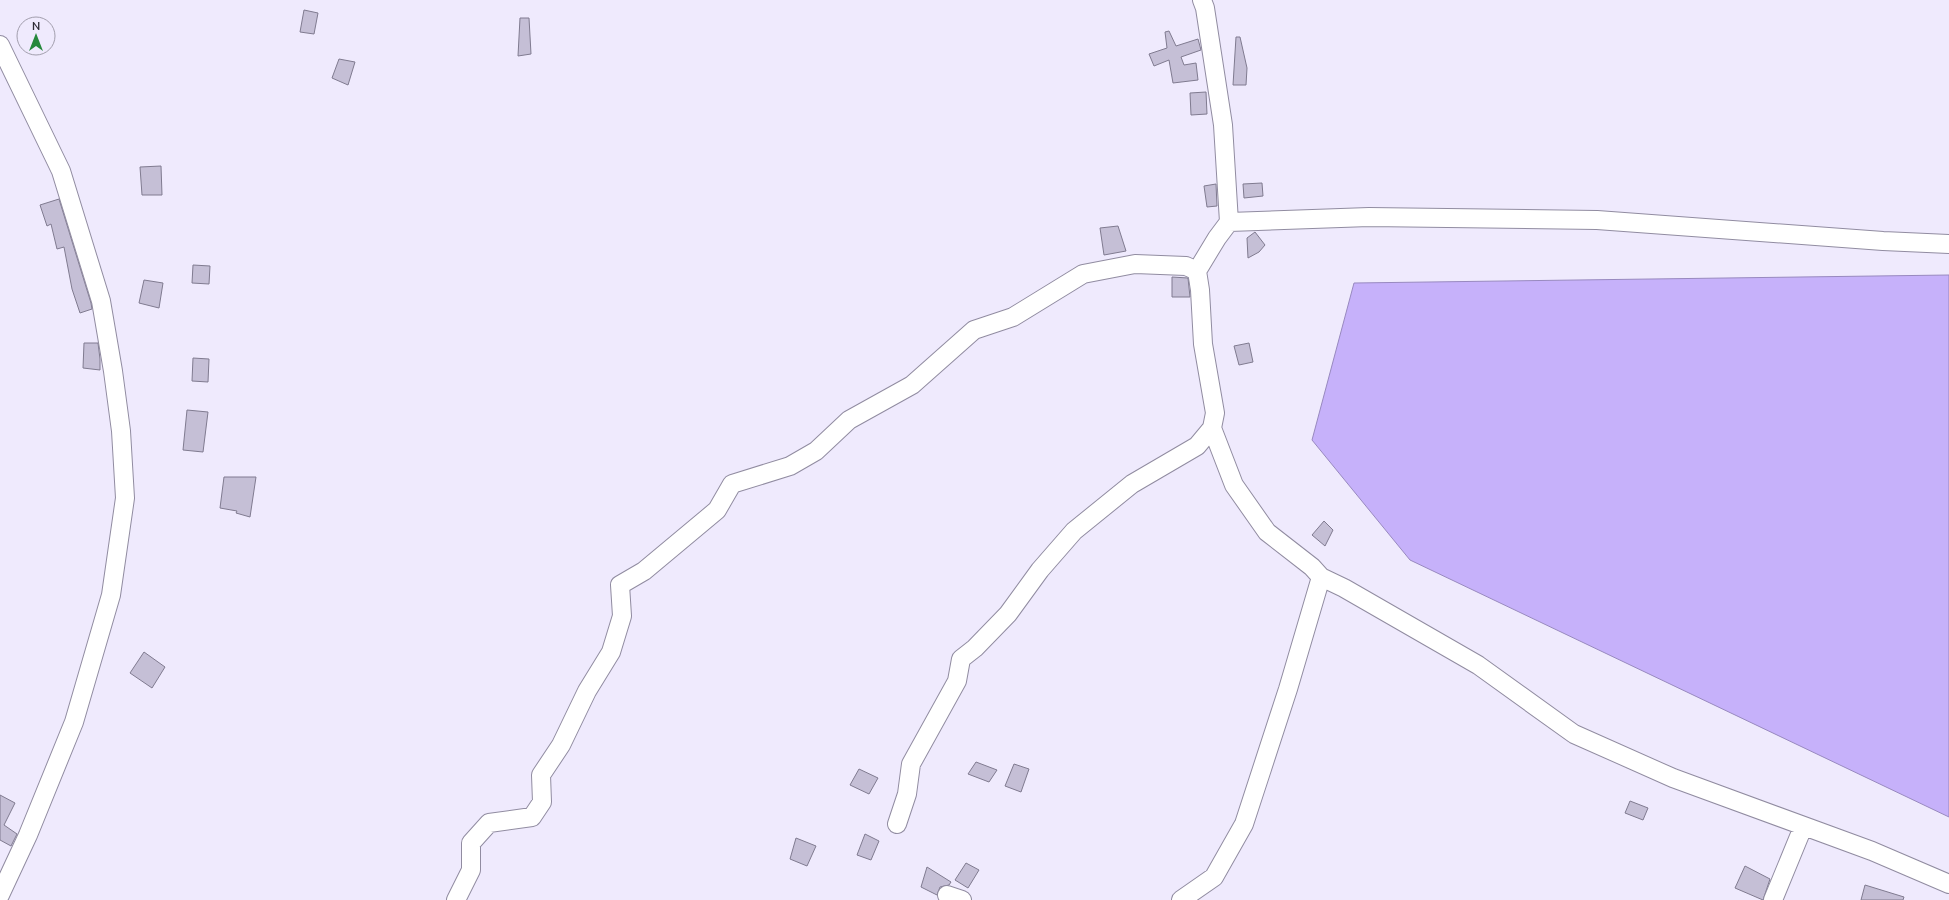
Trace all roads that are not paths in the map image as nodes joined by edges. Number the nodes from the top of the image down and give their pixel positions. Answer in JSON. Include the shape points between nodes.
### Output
{"nodes":[{"id":1,"x":1202,"y":0,"type":"edge"},
{"id":2,"x":0,"y":45,"type":"edge"},
{"id":3,"x":1230,"y":222,"type":"junction"},
{"id":4,"x":1949,"y":244,"type":"edge"},
{"id":5,"x":1197,"y":271,"type":"junction"},
{"id":6,"x":1212,"y":428,"type":"junction"},
{"id":7,"x":1321,"y":577,"type":"junction"},
{"id":8,"x":897,"y":824,"type":"dead end"},
{"id":9,"x":1803,"y":827,"type":"junction"},
{"id":10,"x":1949,"y":884,"type":"edge"},
{"id":11,"x":0,"y":895,"type":"edge"},
{"id":12,"x":456,"y":900,"type":"edge"},
{"id":13,"x":1181,"y":900,"type":"edge"},
{"id":14,"x":1773,"y":900,"type":"edge"}],
"edges":[{"from":1,"to":3,"type":"street","via":[[1223,125]]},
{"from":2,"to":11,"type":"street","via":[[61,171],[101,301],[121,431],[125,498],[111,595],[74,722],[28,835]]},
{"from":3,"to":4,"type":"street","via":[[1369,217],[1597,220]]},
{"from":3,"to":5,"type":"street"},
{"from":5,"to":6,"type":"street","via":[[1203,344],[1215,413]]},
{"from":5,"to":12,"type":"street","via":[[1186,266],[1135,264],[1083,274],[1014,317],[974,330],[912,385],[849,420],[816,451],[790,466],[732,484],[717,510],[644,571],[620,585],[622,616],[611,652],[587,691],[561,745],[540,775],[542,802],[532,817],[489,823],[471,843],[471,870]]},
{"from":6,"to":7,"type":"street","via":[[1234,485],[1267,532]]},
{"from":6,"to":8,"type":"street","via":[[1197,446],[1132,484],[1074,531],[1040,570],[1008,614],[961,659],[957,682],[911,764],[907,794]]},
{"from":7,"to":9,"type":"street","via":[[1478,665],[1574,734],[1673,778]]},
{"from":7,"to":13,"type":"street","via":[[1244,824],[1214,877]]},
{"from":9,"to":10,"type":"street","via":[[1872,851]]},
{"from":9,"to":14,"type":"street"}]}
